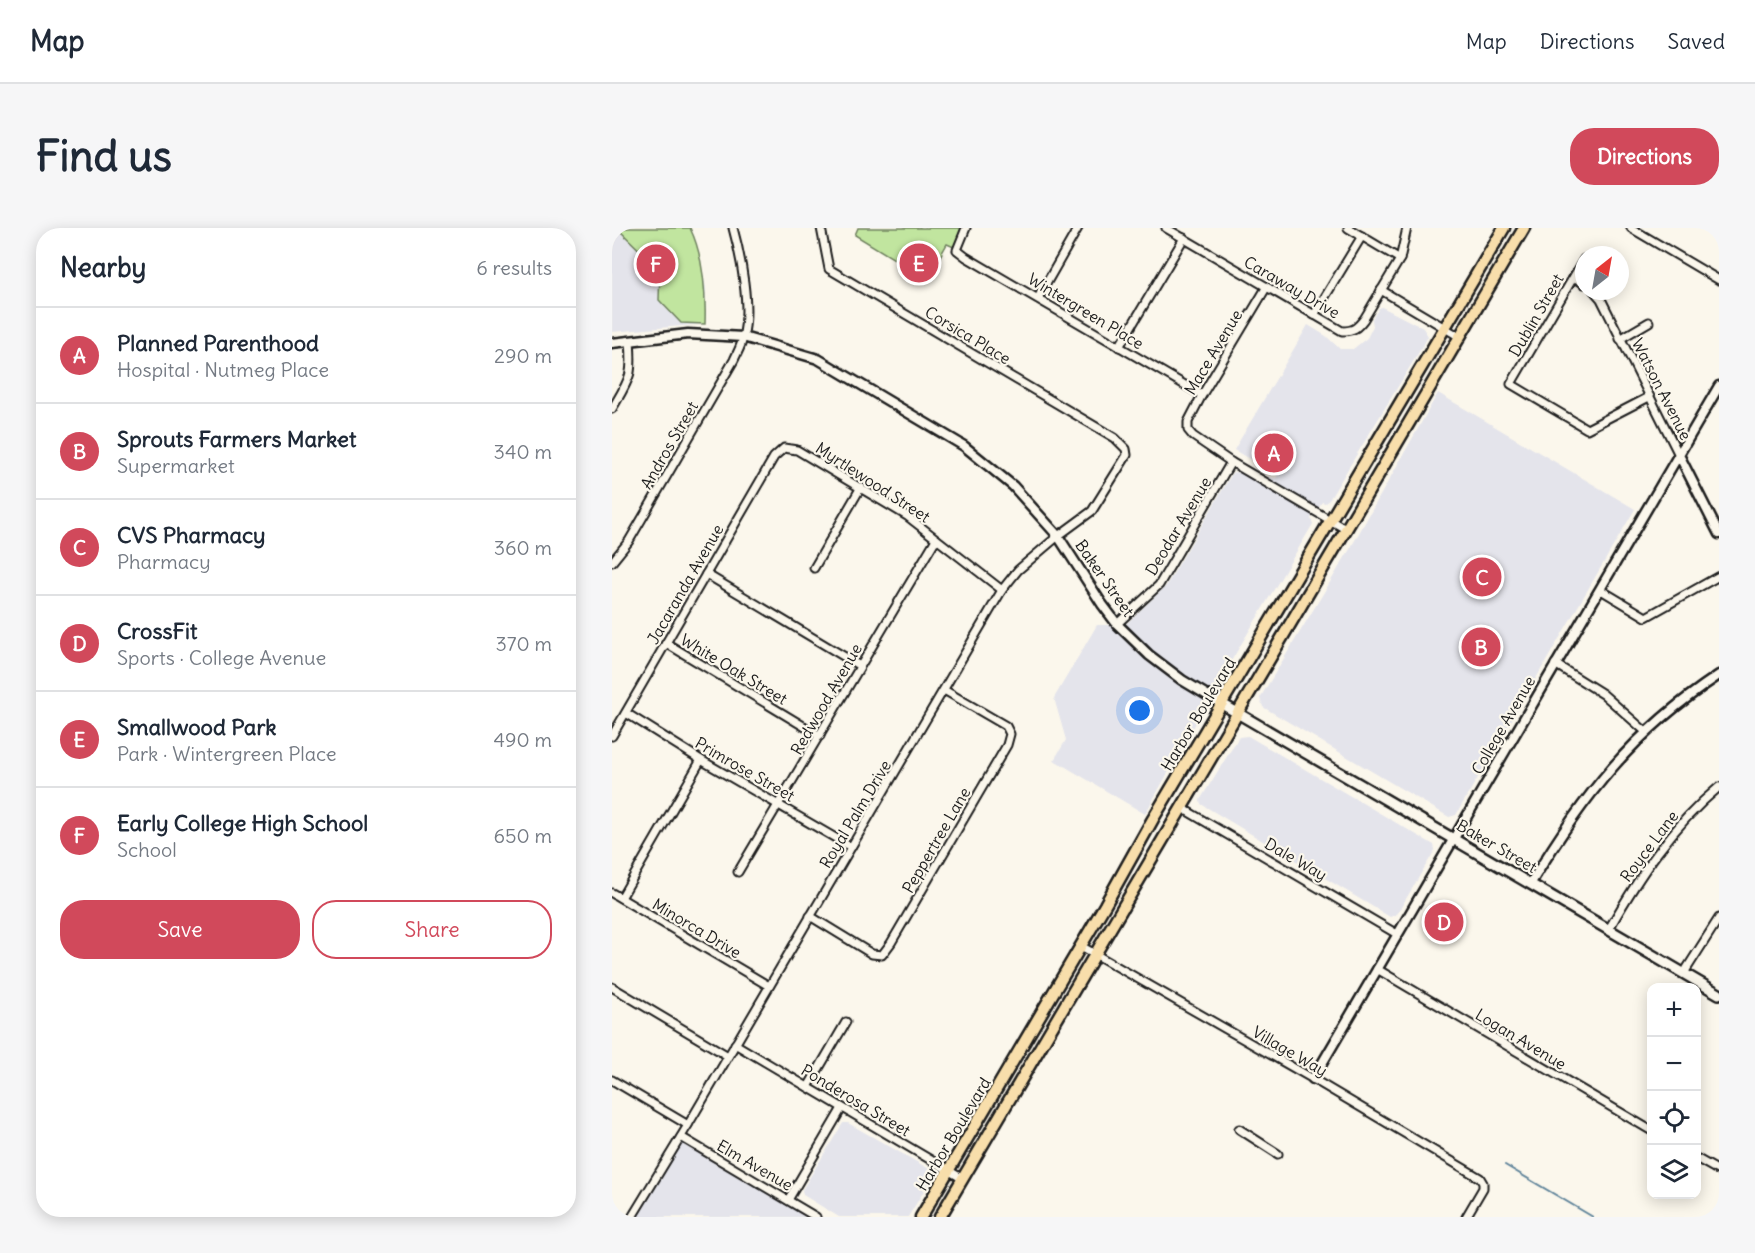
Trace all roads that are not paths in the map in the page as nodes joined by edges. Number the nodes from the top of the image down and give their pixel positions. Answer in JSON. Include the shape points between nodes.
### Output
{"nodes":[{"id":1,"x":733,"y":228,"type":"edge"},
{"id":2,"x":821,"y":228,"type":"edge"},
{"id":3,"x":966,"y":228,"type":"edge"},
{"id":4,"x":1078,"y":228,"type":"edge"},
{"id":5,"x":1166,"y":228,"type":"edge"},
{"id":6,"x":1348,"y":228,"type":"edge"},
{"id":7,"x":1407,"y":228,"type":"edge"},
{"id":8,"x":1504,"y":228,"type":"edge"},
{"id":9,"x":1524,"y":228,"type":"edge"},
{"id":10,"x":1631,"y":228,"type":"edge"},
{"id":11,"x":1362,"y":236,"type":"junction"},
{"id":12,"x":1184,"y":238,"type":"junction"},
{"id":13,"x":1400,"y":259,"type":"junction"},
{"id":14,"x":1574,"y":277,"type":"edge"},
{"id":15,"x":1719,"y":280,"type":"edge"},
{"id":16,"x":1266,"y":288,"type":"junction"},
{"id":17,"x":1382,"y":290,"type":"junction"},
{"id":18,"x":1038,"y":298,"type":"junction"},
{"id":19,"x":1601,"y":300,"type":"edge"},
{"id":20,"x":1314,"y":315,"type":"junction"},
{"id":21,"x":1649,"y":322,"type":"dead end"},
{"id":22,"x":1444,"y":328,"type":"junction"},
{"id":23,"x":1460,"y":337,"type":"junction"},
{"id":24,"x":743,"y":338,"type":"junction"},
{"id":25,"x":1620,"y":339,"type":"junction"},
{"id":26,"x":630,"y":341,"type":"junction"},
{"id":27,"x":612,"y":343,"type":"edge"},
{"id":28,"x":1119,"y":346,"type":"junction"},
{"id":29,"x":1719,"y":386,"type":"edge"},
{"id":30,"x":1202,"y":395,"type":"junction"},
{"id":31,"x":1649,"y":397,"type":"junction"},
{"id":32,"x":612,"y":409,"type":"edge"},
{"id":33,"x":784,"y":448,"type":"joint"},
{"id":34,"x":1126,"y":449,"type":"joint"},
{"id":35,"x":1679,"y":455,"type":"junction"},
{"id":36,"x":1232,"y":462,"type":"junction"},
{"id":37,"x":861,"y":487,"type":"junction"},
{"id":38,"x":1330,"y":520,"type":"junction"},
{"id":39,"x":1347,"y":530,"type":"junction"},
{"id":40,"x":1719,"y":534,"type":"edge"},
{"id":41,"x":1058,"y":536,"type":"junction"},
{"id":42,"x":936,"y":539,"type":"junction"},
{"id":43,"x":612,"y":562,"type":"edge"},
{"id":44,"x":814,"y":568,"type":"dead end"},
{"id":45,"x":706,"y":574,"type":"junction"},
{"id":46,"x":1719,"y":576,"type":"edge"},
{"id":47,"x":1002,"y":590,"type":"junction"},
{"id":48,"x":1601,"y":590,"type":"junction"},
{"id":49,"x":1117,"y":624,"type":"junction"},
{"id":50,"x":666,"y":643,"type":"junction"},
{"id":51,"x":1555,"y":664,"type":"junction"},
{"id":52,"x":860,"y":666,"type":"junction"},
{"id":53,"x":1719,"y":675,"type":"edge"},
{"id":54,"x":944,"y":690,"type":"junction"},
{"id":55,"x":1222,"y":704,"type":"junction"},
{"id":56,"x":626,"y":713,"type":"junction"},
{"id":57,"x":1238,"y":713,"type":"junction"},
{"id":58,"x":1646,"y":732,"type":"junction"},
{"id":59,"x":612,"y":735,"type":"edge"},
{"id":60,"x":820,"y":736,"type":"junction"},
{"id":61,"x":701,"y":760,"type":"junction"},
{"id":62,"x":1719,"y":787,"type":"edge"},
{"id":63,"x":780,"y":804,"type":"junction"},
{"id":64,"x":1182,"y":808,"type":"junction"},
{"id":65,"x":1454,"y":839,"type":"junction"},
{"id":66,"x":851,"y":847,"type":"junction"},
{"id":67,"x":738,"y":872,"type":"dead end"},
{"id":68,"x":1531,"y":883,"type":"junction"},
{"id":69,"x":612,"y":893,"type":"edge"},
{"id":70,"x":621,"y":898,"type":"junction"},
{"id":71,"x":810,"y":916,"type":"junction"},
{"id":72,"x":1719,"y":918,"type":"edge"},
{"id":73,"x":1609,"y":929,"type":"junction"},
{"id":74,"x":1397,"y":934,"type":"junction"},
{"id":75,"x":1081,"y":946,"type":"junction"},
{"id":76,"x":1096,"y":954,"type":"junction"},
{"id":77,"x":1377,"y":969,"type":"junction"},
{"id":78,"x":1684,"y":973,"type":"junction"},
{"id":79,"x":612,"y":987,"type":"edge"},
{"id":80,"x":768,"y":987,"type":"junction"},
{"id":81,"x":1719,"y":994,"type":"edge"},
{"id":82,"x":846,"y":1022,"type":"dead end"},
{"id":83,"x":735,"y":1044,"type":"junction"},
{"id":84,"x":728,"y":1056,"type":"junction"},
{"id":85,"x":1313,"y":1079,"type":"junction"},
{"id":86,"x":612,"y":1080,"type":"edge"},
{"id":87,"x":808,"y":1087,"type":"junction"},
{"id":88,"x":842,"y":1107,"type":"junction"},
{"id":89,"x":688,"y":1125,"type":"junction"},
{"id":90,"x":1647,"y":1128,"type":"edge"},
{"id":91,"x":1239,"y":1129,"type":"dead end"},
{"id":92,"x":681,"y":1137,"type":"junction"},
{"id":93,"x":1278,"y":1154,"type":"dead end"},
{"id":94,"x":1701,"y":1161,"type":"edge"},
{"id":95,"x":949,"y":1170,"type":"junction"},
{"id":96,"x":1719,"y":1171,"type":"edge"},
{"id":97,"x":963,"y":1179,"type":"junction"},
{"id":98,"x":788,"y":1200,"type":"junction"},
{"id":99,"x":632,"y":1217,"type":"edge"},
{"id":100,"x":816,"y":1217,"type":"edge"},
{"id":101,"x":921,"y":1217,"type":"edge"},
{"id":102,"x":940,"y":1217,"type":"edge"},
{"id":103,"x":1466,"y":1217,"type":"edge"}],
"edges":[{"from":1,"to":24,"type":"street","via":[[742,263]]},
{"from":2,"to":34,"type":"street","name":"Corsica Place","via":[[829,268],[1114,438]]},
{"from":3,"to":18,"type":"street","name":"Wintergreen Place","via":[[957,250]]},
{"from":4,"to":18,"type":"street"},
{"from":5,"to":12,"type":"street","name":"Caraway Drive"},
{"from":6,"to":11,"type":"street"},
{"from":7,"to":13,"type":"street"},
{"from":8,"to":22,"type":"main road","name":"Harbor Boulevard"},
{"from":9,"to":23,"type":"main road","name":"Harbor Boulevard"},
{"from":10,"to":15,"type":"street"},
{"from":11,"to":13,"type":"street"},
{"from":11,"to":20,"type":"street"},
{"from":12,"to":16,"type":"street","name":"Caraway Drive"},
{"from":12,"to":28,"type":"street"},
{"from":13,"to":17,"type":"street"},
{"from":14,"to":31,"type":"street","name":"Dublin Street","via":[[1511,384],[1587,429]]},
{"from":16,"to":20,"type":"street","name":"Caraway Drive"},
{"from":16,"to":30,"type":"street","name":"Mace Avenue"},
{"from":17,"to":20,"type":"street","name":"Caraway Drive","via":[[1352,331],[1342,331]]},
{"from":17,"to":22,"type":"street"},
{"from":18,"to":28,"type":"street","name":"Wintergreen Place"},
{"from":19,"to":25,"type":"street","name":"Watson Avenue"},
{"from":21,"to":25,"type":"street"},
{"from":22,"to":23,"type":"street"},
{"from":22,"to":38,"type":"main road","name":"Harbor Boulevard"},
{"from":23,"to":39,"type":"main road","name":"Harbor Boulevard"},
{"from":24,"to":26,"type":"street","name":"Baker Street","via":[[688,334]]},
{"from":24,"to":41,"type":"street","name":"Baker Street","via":[[818,359],[964,446],[1013,486]]},
{"from":24,"to":43,"type":"street","name":"Andros Street","via":[[629,541]]},
{"from":25,"to":31,"type":"street","name":"Watson Avenue"},
{"from":26,"to":27,"type":"street","name":"Baker Street"},
{"from":26,"to":32,"type":"street","via":[[631,377]]},
{"from":28,"to":30,"type":"street","name":"Wintergreen Place"},
{"from":29,"to":35,"type":"street","name":"College Avenue"},
{"from":30,"to":36,"type":"street","name":"Mace Avenue","via":[[1188,430]]},
{"from":31,"to":35,"type":"street","name":"Watson Avenue"},
{"from":33,"to":37,"type":"street","name":"Myrtlewood Street","via":[[797,450]]},
{"from":33,"to":45,"type":"street","name":"Jacaranda Avenue","via":[[774,457]]},
{"from":34,"to":41,"type":"street","name":"Royal Palm Drive","via":[[1124,462],[1092,511]]},
{"from":35,"to":40,"type":"street","name":"Watson Avenue"},
{"from":35,"to":48,"type":"street","name":"College Avenue"},
{"from":36,"to":38,"type":"street"},
{"from":36,"to":49,"type":"street","name":"Deodar Avenue","via":[[1159,585]]},
{"from":37,"to":42,"type":"street","name":"Myrtlewood Street"},
{"from":37,"to":44,"type":"street"},
{"from":38,"to":39,"type":"street"},
{"from":38,"to":55,"type":"main road","name":"Harbor Boulevard"},
{"from":39,"to":57,"type":"main road","name":"Harbor Boulevard"},
{"from":41,"to":47,"type":"street","name":"Royal Palm Drive","via":[[1018,570]]},
{"from":41,"to":49,"type":"street","name":"Baker Street"},
{"from":42,"to":47,"type":"street","name":"Myrtlewood Street"},
{"from":42,"to":52,"type":"street","name":"Redwood Avenue"},
{"from":45,"to":50,"type":"street","name":"Jacaranda Avenue"},
{"from":45,"to":52,"type":"street"},
{"from":46,"to":48,"type":"street","via":[[1646,617]]},
{"from":47,"to":54,"type":"street","name":"Royal Palm Drive"},
{"from":48,"to":51,"type":"street","name":"College Avenue"},
{"from":49,"to":55,"type":"street","name":"Baker Street","via":[[1149,655]]},
{"from":50,"to":56,"type":"street","name":"Jacaranda Avenue"},
{"from":50,"to":60,"type":"street","name":"White Oak Street"},
{"from":51,"to":58,"type":"street","via":[[1603,694]]},
{"from":51,"to":65,"type":"street","name":"College Avenue"},
{"from":52,"to":60,"type":"street","name":"Redwood Avenue"},
{"from":53,"to":58,"type":"street"},
{"from":54,"to":66,"type":"street","name":"Royal Palm Drive"},
{"from":54,"to":71,"type":"street","name":"Peppertree Lane","via":[[1006,726],[1010,734],[891,943],[882,955],[872,954]]},
{"from":55,"to":57,"type":"main road","name":"Baker Street"},
{"from":55,"to":75,"type":"main road","name":"Harbor Boulevard"},
{"from":56,"to":59,"type":"street","name":"Jacaranda Avenue"},
{"from":56,"to":61,"type":"street","name":"Primrose Street"},
{"from":57,"to":64,"type":"main road","name":"Harbor Boulevard"},
{"from":57,"to":65,"type":"main road","name":"Baker Street"},
{"from":58,"to":68,"type":"street","via":[[1602,777]]},
{"from":60,"to":63,"type":"street","name":"Redwood Avenue"},
{"from":61,"to":63,"type":"street","name":"Primrose Street"},
{"from":61,"to":70,"type":"street"},
{"from":62,"to":73,"type":"street","name":"Royce Lane","via":[[1655,855]]},
{"from":63,"to":66,"type":"street","name":"Primrose Street"},
{"from":63,"to":67,"type":"street","name":"Redwood Avenue"},
{"from":64,"to":74,"type":"street","name":"Dale Way"},
{"from":64,"to":76,"type":"main road","name":"Harbor Boulevard"},
{"from":65,"to":68,"type":"main road","name":"Baker Street"},
{"from":65,"to":74,"type":"street","name":"College Avenue"},
{"from":66,"to":71,"type":"street","name":"Royal Palm Drive"},
{"from":68,"to":73,"type":"main road","name":"Baker Street"},
{"from":69,"to":70,"type":"street","name":"Minorca Drive"},
{"from":70,"to":80,"type":"street","name":"Minorca Drive"},
{"from":71,"to":80,"type":"street","name":"Royal Palm Drive"},
{"from":72,"to":78,"type":"street"},
{"from":73,"to":78,"type":"main road","name":"Baker Street"},
{"from":74,"to":77,"type":"street","name":"College Avenue"},
{"from":75,"to":76,"type":"street","name":"Village Way"},
{"from":75,"to":95,"type":"main road","name":"Harbor Boulevard"},
{"from":76,"to":85,"type":"street","name":"Village Way"},
{"from":76,"to":97,"type":"main road","name":"Harbor Boulevard"},
{"from":77,"to":85,"type":"street","name":"College Avenue"},
{"from":77,"to":90,"type":"street","name":"Logan Avenue"},
{"from":78,"to":81,"type":"main road","name":"Baker Street"},
{"from":79,"to":84,"type":"street"},
{"from":80,"to":83,"type":"street","name":"Royal Palm Drive"},
{"from":82,"to":87,"type":"street"},
{"from":83,"to":84,"type":"street","name":"Royal Palm Drive"},
{"from":83,"to":87,"type":"street","name":"Ponderosa Street"},
{"from":84,"to":89,"type":"street","name":"Royal Palm Drive"},
{"from":85,"to":103,"type":"street","name":"Village Way","via":[[1480,1178],[1483,1188]]},
{"from":86,"to":89,"type":"street"},
{"from":87,"to":88,"type":"street","name":"Ponderosa Street"},
{"from":88,"to":95,"type":"street","name":"Ponderosa Street"},
{"from":88,"to":98,"type":"street"},
{"from":89,"to":92,"type":"street","name":"Royal Palm Drive"},
{"from":91,"to":93,"type":"street"},
{"from":92,"to":98,"type":"street","name":"Elm Avenue"},
{"from":92,"to":99,"type":"street","name":"Royal Palm Drive"},
{"from":94,"to":96,"type":"street"},
{"from":95,"to":97,"type":"street","name":"Ponderosa Street"},
{"from":95,"to":101,"type":"main road","name":"Harbor Boulevard"},
{"from":97,"to":102,"type":"main road","name":"Harbor Boulevard"},
{"from":98,"to":100,"type":"street","name":"Elm Avenue"}]}
